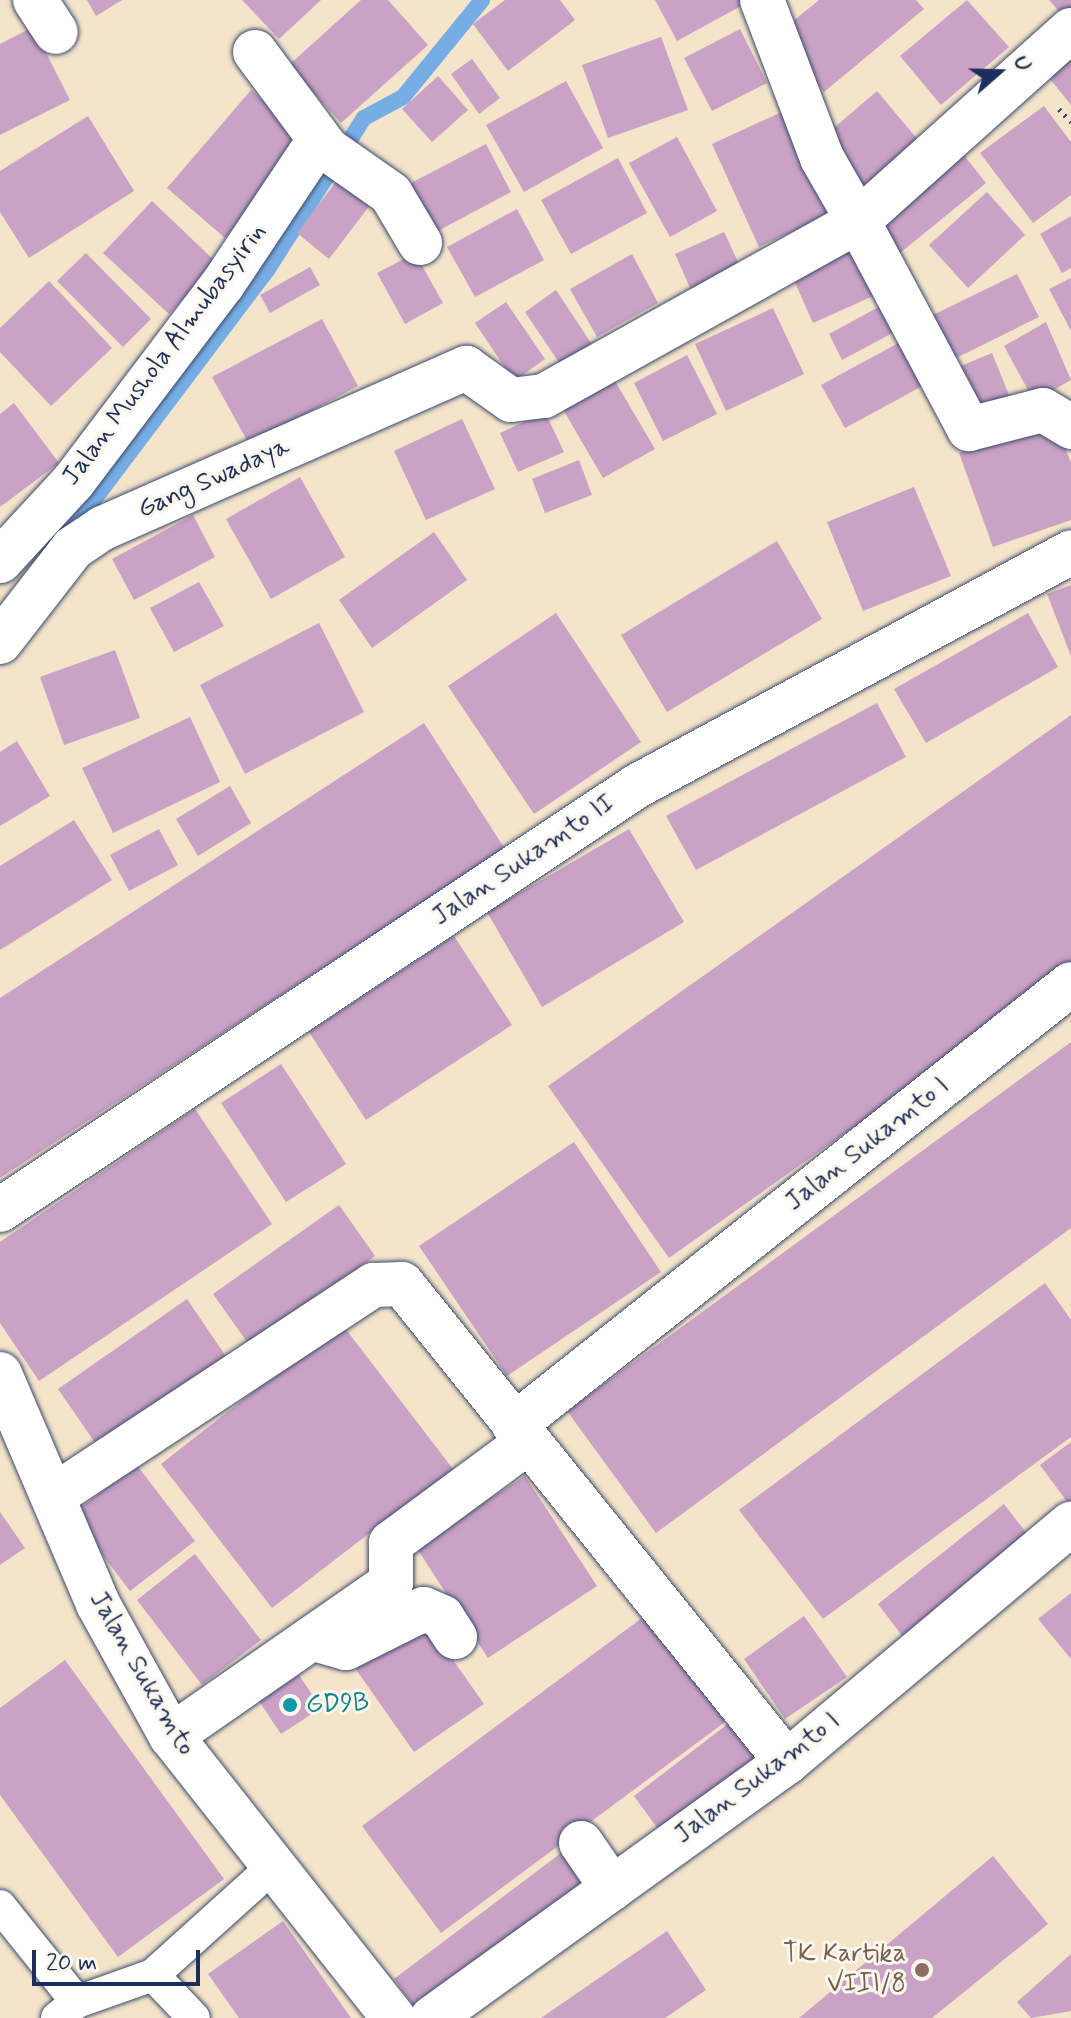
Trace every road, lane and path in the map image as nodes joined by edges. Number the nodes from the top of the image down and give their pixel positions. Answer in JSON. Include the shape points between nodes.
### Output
{"nodes":[{"id":1,"x":762,"y":0,"type":"edge"},
{"id":2,"x":1071,"y":30,"type":"edge"},
{"id":3,"x":255,"y":52,"type":"dead end"},
{"id":4,"x":331,"y":150,"type":"junction"},
{"id":5,"x":858,"y":221,"type":"junction"},
{"id":6,"x":420,"y":243,"type":"dead end"},
{"id":7,"x":1071,"y":427,"type":"edge"},
{"id":8,"x":1071,"y":552,"type":"edge"},
{"id":9,"x":0,"y":561,"type":"edge"},
{"id":10,"x":0,"y":642,"type":"edge"},
{"id":11,"x":1071,"y":984,"type":"edge"},
{"id":12,"x":0,"y":1210,"type":"edge"},
{"id":13,"x":0,"y":1374,"type":"edge"},
{"id":14,"x":521,"y":1434,"type":"junction"},
{"id":15,"x":55,"y":1495,"type":"junction"},
{"id":16,"x":1071,"y":1524,"type":"edge"},
{"id":17,"x":455,"y":1637,"type":"dead end"},
{"id":18,"x":316,"y":1639,"type":"junction"},
{"id":19,"x":171,"y":1736,"type":"junction"},
{"id":20,"x":787,"y":1762,"type":"junction"},
{"id":21,"x":581,"y":1843,"type":"dead end"},
{"id":22,"x":277,"y":1863,"type":"junction"},
{"id":23,"x":612,"y":1888,"type":"junction"},
{"id":24,"x":0,"y":1906,"type":"edge"},
{"id":25,"x":153,"y":1975,"type":"junction"},
{"id":26,"x":67,"y":2010,"type":"edge"},
{"id":27,"x":194,"y":2018,"type":"edge"},
{"id":28,"x":394,"y":2018,"type":"edge"},
{"id":29,"x":432,"y":2018,"type":"edge"}],
"edges":[{"from":1,"to":5,"type":"street","via":[[822,158]]},
{"from":2,"to":5,"type":"street"},
{"from":3,"to":4,"type":"street"},
{"from":4,"to":6,"type":"street","via":[[391,194]]},
{"from":4,"to":9,"type":"street","name":"Jalan Mushola Almubasyirin","via":[[73,482]]},
{"from":5,"to":7,"type":"street","via":[[969,429],[1043,410]]},
{"from":5,"to":10,"type":"street","name":"Gang Swadaya","via":[[544,396],[518,403],[466,368],[103,528],[73,548]]},
{"from":8,"to":12,"type":"street","name":"Jalan Sukamto II","via":[[637,786]]},
{"from":11,"to":14,"type":"street","name":"Jalan Sukamto I"},
{"from":13,"to":15,"type":"street","name":"Jalan Sukamto"},
{"from":14,"to":15,"type":"street","via":[[402,1284],[374,1285]]},
{"from":14,"to":18,"type":"street","name":"Jalan Sukamto I","via":[[391,1543],[391,1583]]},
{"from":14,"to":20,"type":"street"},
{"from":15,"to":19,"type":"street","name":"Jalan Sukamto","via":[[98,1604]]},
{"from":16,"to":20,"type":"street","name":"Jalan Sukamto I"},
{"from":17,"to":18,"type":"street","via":[[442,1617],[424,1609],[346,1648]]},
{"from":18,"to":19,"type":"street"},
{"from":19,"to":22,"type":"street","name":"Jalan Sukamto"},
{"from":20,"to":23,"type":"street","name":"Jalan Sukamto I"},
{"from":21,"to":23,"type":"street"},
{"from":22,"to":25,"type":"lane"},
{"from":22,"to":28,"type":"street","name":"Jalan Sukamto"},
{"from":23,"to":29,"type":"street","name":"Jalan Sukamto I"},
{"from":24,"to":26,"type":"lane"},
{"from":25,"to":26,"type":"lane"},
{"from":25,"to":27,"type":"lane"}]}
